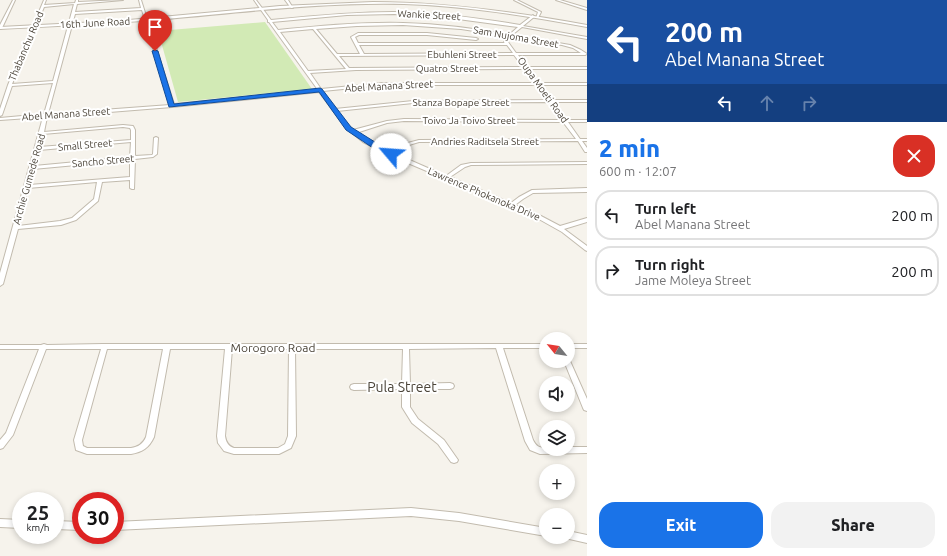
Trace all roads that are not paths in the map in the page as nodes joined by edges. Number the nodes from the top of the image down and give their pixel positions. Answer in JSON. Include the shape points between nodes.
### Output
{"nodes":[{"id":1,"x":14,"y":0,"type":"edge"},
{"id":2,"x":45,"y":0,"type":"edge"},
{"id":3,"x":122,"y":0,"type":"edge"},
{"id":4,"x":140,"y":0,"type":"edge"},
{"id":5,"x":255,"y":0,"type":"edge"},
{"id":6,"x":286,"y":0,"type":"edge"},
{"id":7,"x":515,"y":0,"type":"edge"},
{"id":8,"x":557,"y":0,"type":"edge"},
{"id":9,"x":106,"y":1,"type":"edge"},
{"id":10,"x":77,"y":2,"type":"edge"},
{"id":11,"x":43,"y":6,"type":"junction"},
{"id":12,"x":292,"y":8,"type":"junction"},
{"id":13,"x":142,"y":9,"type":"junction"},
{"id":14,"x":587,"y":9,"type":"edge"},
{"id":15,"x":262,"y":10,"type":"junction"},
{"id":16,"x":74,"y":13,"type":"junction"},
{"id":17,"x":535,"y":16,"type":"junction"},
{"id":18,"x":146,"y":20,"type":"junction"},
{"id":19,"x":269,"y":21,"type":"junction"},
{"id":20,"x":70,"y":24,"type":"junction"},
{"id":21,"x":35,"y":26,"type":"junction"},
{"id":22,"x":522,"y":26,"type":"junction"},
{"id":23,"x":587,"y":26,"type":"edge"},
{"id":24,"x":0,"y":28,"type":"edge"},
{"id":25,"x":314,"y":28,"type":"junction"},
{"id":26,"x":482,"y":30,"type":"junction"},
{"id":27,"x":277,"y":31,"type":"junction"},
{"id":28,"x":510,"y":35,"type":"junction"},
{"id":29,"x":587,"y":38,"type":"edge"},
{"id":30,"x":476,"y":42,"type":"junction"},
{"id":31,"x":357,"y":44,"type":"junction"},
{"id":32,"x":508,"y":44,"type":"junction"},
{"id":33,"x":362,"y":54,"type":"junction"},
{"id":34,"x":516,"y":54,"type":"junction"},
{"id":35,"x":586,"y":54,"type":"edge"},
{"id":36,"x":337,"y":55,"type":"junction"},
{"id":37,"x":526,"y":68,"type":"junction"},
{"id":38,"x":587,"y":68,"type":"edge"},
{"id":39,"x":348,"y":69,"type":"junction"},
{"id":40,"x":308,"y":72,"type":"junction"},
{"id":41,"x":55,"y":82,"type":"junction"},
{"id":42,"x":537,"y":84,"type":"junction"},
{"id":43,"x":587,"y":84,"type":"edge"},
{"id":44,"x":10,"y":85,"type":"junction"},
{"id":45,"x":320,"y":90,"type":"junction"},
{"id":46,"x":551,"y":102,"type":"junction"},
{"id":47,"x":587,"y":102,"type":"edge"},
{"id":48,"x":172,"y":106,"type":"junction"},
{"id":49,"x":335,"y":110,"type":"junction"},
{"id":50,"x":0,"y":115,"type":"edge"},
{"id":51,"x":46,"y":116,"type":"junction"},
{"id":52,"x":0,"y":119,"type":"edge"},
{"id":53,"x":565,"y":121,"type":"junction"},
{"id":54,"x":587,"y":121,"type":"edge"},
{"id":55,"x":353,"y":132,"type":"junction"},
{"id":56,"x":42,"y":133,"type":"junction"},
{"id":57,"x":156,"y":138,"type":"dead end"},
{"id":58,"x":132,"y":140,"type":"junction"},
{"id":59,"x":579,"y":140,"type":"junction"},
{"id":60,"x":587,"y":140,"type":"edge"},
{"id":61,"x":37,"y":149,"type":"junction"},
{"id":62,"x":385,"y":151,"type":"junction"},
{"id":63,"x":587,"y":151,"type":"edge"},
{"id":64,"x":131,"y":159,"type":"junction"},
{"id":65,"x":587,"y":163,"type":"edge"},
{"id":66,"x":32,"y":168,"type":"junction"},
{"id":67,"x":131,"y":178,"type":"junction"},
{"id":68,"x":446,"y":178,"type":"junction"},
{"id":69,"x":100,"y":181,"type":"junction"},
{"id":70,"x":27,"y":187,"type":"junction"},
{"id":71,"x":132,"y":188,"type":"dead end"},
{"id":72,"x":587,"y":190,"type":"edge"},
{"id":73,"x":512,"y":205,"type":"junction"},
{"id":74,"x":587,"y":220,"type":"edge"},
{"id":75,"x":15,"y":228,"type":"junction"},
{"id":76,"x":561,"y":228,"type":"junction"},
{"id":77,"x":587,"y":249,"type":"edge"},
{"id":78,"x":0,"y":284,"type":"edge"},
{"id":79,"x":44,"y":346,"type":"junction"},
{"id":80,"x":106,"y":346,"type":"junction"},
{"id":81,"x":406,"y":346,"type":"junction"},
{"id":82,"x":499,"y":346,"type":"junction"},
{"id":83,"x":539,"y":346,"type":"edge"},
{"id":84,"x":575,"y":346,"type":"edge"},
{"id":85,"x":587,"y":346,"type":"edge"},
{"id":86,"x":0,"y":347,"type":"edge"},
{"id":87,"x":167,"y":347,"type":"junction"},
{"id":88,"x":229,"y":347,"type":"junction"},
{"id":89,"x":292,"y":347,"type":"junction"},
{"id":90,"x":570,"y":368,"type":"edge"},
{"id":91,"x":450,"y":386,"type":"dead end"},
{"id":92,"x":354,"y":387,"type":"dead end"},
{"id":93,"x":405,"y":387,"type":"junction"},
{"id":94,"x":587,"y":408,"type":"edge"},
{"id":95,"x":0,"y":446,"type":"edge"},
{"id":96,"x":587,"y":450,"type":"edge"},
{"id":97,"x":454,"y":460,"type":"dead end"},
{"id":98,"x":0,"y":523,"type":"edge"},
{"id":99,"x":12,"y":524,"type":"edge"},
{"id":100,"x":124,"y":526,"type":"edge"},
{"id":101,"x":539,"y":531,"type":"edge"},
{"id":102,"x":575,"y":536,"type":"edge"},
{"id":103,"x":587,"y":539,"type":"edge"}],
"edges":[{"from":1,"to":24,"type":"street"},
{"from":2,"to":11,"type":"street","name":"Thabanchu Road"},
{"from":3,"to":9,"type":"street"},
{"from":4,"to":13,"type":"street"},
{"from":5,"to":15,"type":"street","name":"Lawrence Phokanoka Drive"},
{"from":6,"to":12,"type":"street"},
{"from":7,"to":17,"type":"street","via":[[540,12]]},
{"from":8,"to":14,"type":"street"},
{"from":9,"to":10,"type":"street"},
{"from":10,"to":11,"type":"street"},
{"from":10,"to":16,"type":"street","name":"Archie Gumede Road"},
{"from":11,"to":21,"type":"street","name":"Thabanchu Road"},
{"from":12,"to":15,"type":"street","name":"16th June Road"},
{"from":12,"to":17,"type":"street","name":"16th June Road","via":[[405,3]]},
{"from":13,"to":16,"type":"street"},
{"from":13,"to":18,"type":"street"},
{"from":15,"to":18,"type":"street","name":"16th June Road"},
{"from":15,"to":19,"type":"street","name":"Lawrence Phokanoka Drive"},
{"from":16,"to":20,"type":"street","name":"Archie Gumede Road"},
{"from":17,"to":22,"type":"street"},
{"from":17,"to":23,"type":"street","name":"16th June Road"},
{"from":18,"to":20,"type":"street","name":"16th June Road"},
{"from":18,"to":48,"type":"street"},
{"from":19,"to":22,"type":"street","name":"Wankie Street","via":[[394,13],[459,17]]},
{"from":19,"to":27,"type":"street","name":"Lawrence Phokanoka Drive"},
{"from":20,"to":21,"type":"street","name":"16th June Road"},
{"from":20,"to":41,"type":"street","name":"Archie Gumede Road"},
{"from":21,"to":24,"type":"street","name":"16th June Road"},
{"from":21,"to":44,"type":"street","name":"Thabanchu Road"},
{"from":22,"to":28,"type":"street"},
{"from":22,"to":29,"type":"street","name":"Wankie Street"},
{"from":25,"to":26,"type":"street","name":"Sam Nujoma Street","via":[[397,24]]},
{"from":25,"to":27,"type":"street","name":"Sam Nujoma Street"},
{"from":25,"to":36,"type":"street"},
{"from":26,"to":28,"type":"street","name":"Sam Nujoma Street"},
{"from":26,"to":30,"type":"street"},
{"from":27,"to":40,"type":"street","name":"Lawrence Phokanoka Drive"},
{"from":28,"to":32,"type":"street","via":[[506,40]]},
{"from":28,"to":35,"type":"street","name":"Sam Nujoma Street","via":[[573,48]]},
{"from":30,"to":31,"type":"street"},
{"from":30,"to":31,"type":"street","via":[[427,34],[358,34],[353,37]]},
{"from":30,"to":32,"type":"street"},
{"from":31,"to":33,"type":"street"},
{"from":32,"to":34,"type":"street","name":"Oupa Moeti Road"},
{"from":33,"to":34,"type":"street","name":"Ebuhleni Street"},
{"from":33,"to":36,"type":"street","name":"Ebuhleni Street"},
{"from":34,"to":35,"type":"street","name":"Ebuhleni Street"},
{"from":34,"to":37,"type":"street","name":"Oupa Moeti Road"},
{"from":36,"to":39,"type":"street"},
{"from":37,"to":38,"type":"street","name":"Quatro Street"},
{"from":37,"to":39,"type":"street","name":"Quatro Street"},
{"from":37,"to":42,"type":"street","name":"Oupa Moeti Road"},
{"from":39,"to":40,"type":"street","name":"Quatro Street"},
{"from":40,"to":45,"type":"street","name":"Lawrence Phokanoka Drive"},
{"from":41,"to":44,"type":"street"},
{"from":41,"to":51,"type":"street","name":"Archie Gumede Road"},
{"from":42,"to":43,"type":"street","name":"Abel Manana Street"},
{"from":42,"to":45,"type":"street","name":"Abel Manana Street","via":[[392,84]]},
{"from":42,"to":46,"type":"street","name":"Oupa Moeti Road"},
{"from":44,"to":50,"type":"street","name":"Thabanchu Road"},
{"from":45,"to":48,"type":"street","name":"Abel Manana Street"},
{"from":45,"to":49,"type":"street","name":"Lawrence Phokanoka Drive"},
{"from":46,"to":47,"type":"street","name":"Stanza Bopape Street"},
{"from":46,"to":49,"type":"street","name":"Stanza Bopape Street","via":[[413,102]]},
{"from":46,"to":53,"type":"street","name":"Oupa Moeti Road"},
{"from":48,"to":51,"type":"street","name":"Abel Manana Street"},
{"from":49,"to":55,"type":"street","name":"Lawrence Phokanoka Drive"},
{"from":51,"to":52,"type":"street","name":"Abel Manana Street"},
{"from":51,"to":56,"type":"street","name":"Archie Gumede Road"},
{"from":53,"to":54,"type":"street","name":"Toivo Ja Toivo Street"},
{"from":53,"to":55,"type":"street","name":"Toivo Ja Toivo Street","via":[[404,120]]},
{"from":53,"to":59,"type":"street","name":"Oupa Moeti Road"},
{"from":55,"to":62,"type":"street","name":"Lawrence Phokanoka Drive"},
{"from":56,"to":58,"type":"street","via":[[123,126],[131,128]]},
{"from":56,"to":61,"type":"street","name":"Archie Gumede Road"},
{"from":57,"to":64,"type":"street","name":"Sancho Street","via":[[155,156]]},
{"from":58,"to":61,"type":"street","name":"Small Street"},
{"from":58,"to":64,"type":"street"},
{"from":59,"to":60,"type":"street","name":"Andries Raditsela Street"},
{"from":59,"to":62,"type":"street","name":"Andries Raditsela Street","via":[[426,141]]},
{"from":59,"to":63,"type":"street","name":"Oupa Moeti Road"},
{"from":61,"to":66,"type":"street","name":"Archie Gumede Road"},
{"from":62,"to":68,"type":"street","name":"Lawrence Phokanoka Drive"},
{"from":64,"to":66,"type":"street","name":"Sancho Street"},
{"from":64,"to":67,"type":"street"},
{"from":65,"to":68,"type":"street","via":[[471,164],[463,166]]},
{"from":66,"to":70,"type":"street","name":"Archie Gumede Road"},
{"from":67,"to":69,"type":"street"},
{"from":67,"to":71,"type":"street"},
{"from":68,"to":73,"type":"street","name":"Lawrence Phokanoka Drive"},
{"from":69,"to":70,"type":"street"},
{"from":69,"to":75,"type":"street","via":[[96,200],[74,219]]},
{"from":70,"to":75,"type":"street","name":"Archie Gumede Road"},
{"from":72,"to":73,"type":"street","via":[[532,192]]},
{"from":73,"to":76,"type":"street","name":"Lawrence Phokanoka Drive"},
{"from":74,"to":76,"type":"street"},
{"from":75,"to":78,"type":"street","name":"Archie Gumede Road"},
{"from":76,"to":77,"type":"street","name":"Lawrence Phokanoka Drive"},
{"from":79,"to":80,"type":"street","name":"Morogoro Road"},
{"from":79,"to":86,"type":"street","name":"Morogoro Road"},
{"from":79,"to":95,"type":"street","via":[[9,435]]},
{"from":80,"to":87,"type":"street","name":"Morogoro Road"},
{"from":80,"to":87,"type":"street","via":[[78,440],[79,448],[88,451],[131,451],[146,445],[150,437]]},
{"from":81,"to":82,"type":"street","name":"Morogoro Road"},
{"from":81,"to":89,"type":"street","name":"Morogoro Road"},
{"from":81,"to":93,"type":"street"},
{"from":82,"to":83,"type":"street","name":"Morogoro Road"},
{"from":82,"to":96,"type":"street","via":[[533,448],[540,451]]},
{"from":84,"to":85,"type":"street"},
{"from":87,"to":88,"type":"street","name":"Morogoro Road"},
{"from":88,"to":89,"type":"street","name":"Morogoro Road"},
{"from":88,"to":89,"type":"street","via":[[222,443],[230,450],[273,451],[285,448],[292,436]]},
{"from":90,"to":94,"type":"street"},
{"from":91,"to":93,"type":"street","name":"Pula Street"},
{"from":92,"to":93,"type":"street","name":"Pula Street"},
{"from":93,"to":97,"type":"street","via":[[409,414],[441,442]]},
{"from":98,"to":99,"type":"street"},
{"from":100,"to":101,"type":"street","via":[[411,512],[459,516]]},
{"from":102,"to":103,"type":"street"}]}
